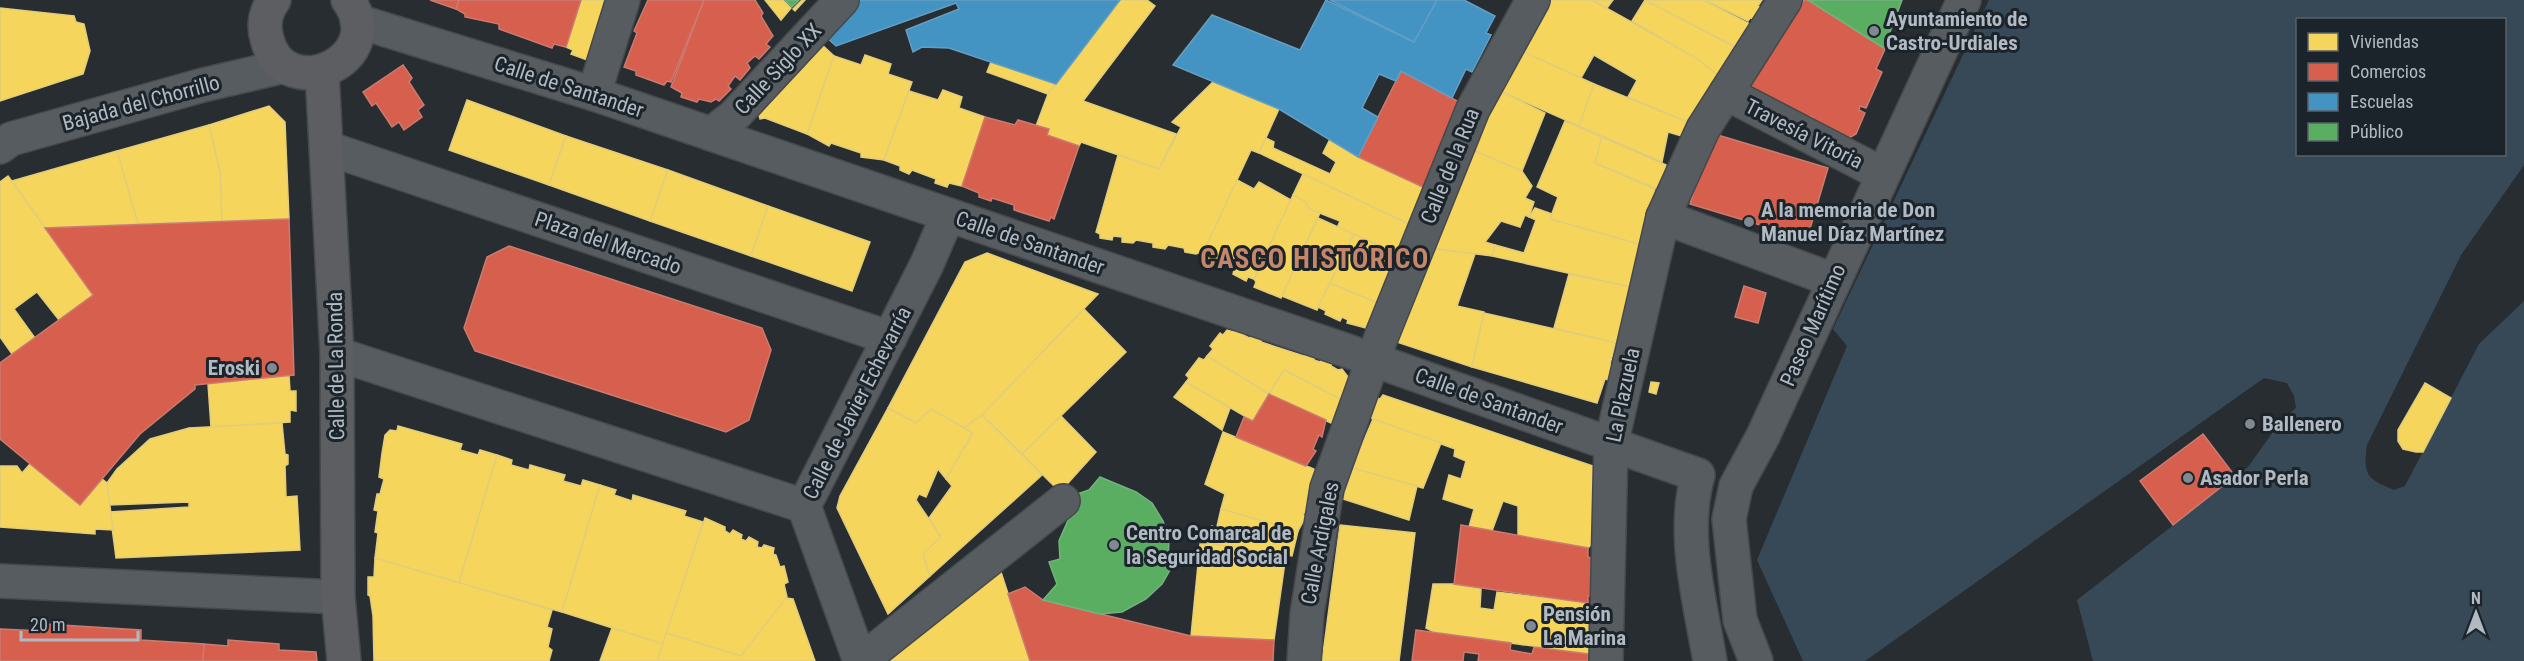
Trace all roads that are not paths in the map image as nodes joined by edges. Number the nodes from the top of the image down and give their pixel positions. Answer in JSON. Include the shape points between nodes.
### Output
{"nodes":[{"id":1,"x":623,"y":0,"type":"edge"},
{"id":2,"x":842,"y":0,"type":"edge"},
{"id":3,"x":1785,"y":0,"type":"edge"},
{"id":4,"x":1964,"y":0,"type":"edge"},
{"id":5,"x":266,"y":2,"type":"edge"},
{"id":6,"x":1521,"y":4,"type":"edge"},
{"id":7,"x":352,"y":11,"type":"edge"},
{"id":8,"x":285,"y":66,"type":"junction"},
{"id":9,"x":322,"y":72,"type":"junction"},
{"id":10,"x":1726,"y":93,"type":"junction"},
{"id":11,"x":594,"y":94,"type":"junction"},
{"id":12,"x":711,"y":134,"type":"junction"},
{"id":13,"x":0,"y":147,"type":"edge"},
{"id":14,"x":327,"y":148,"type":"junction"},
{"id":15,"x":1882,"y":174,"type":"junction"},
{"id":16,"x":948,"y":215,"type":"junction"},
{"id":17,"x":1663,"y":217,"type":"junction"},
{"id":18,"x":1833,"y":280,"type":"junction"},
{"id":19,"x":890,"y":338,"type":"junction"},
{"id":20,"x":337,"y":354,"type":"junction"},
{"id":21,"x":1374,"y":360,"type":"junction"},
{"id":22,"x":1611,"y":445,"type":"junction"},
{"id":23,"x":1063,"y":501,"type":"dead end"},
{"id":24,"x":804,"y":506,"type":"junction"},
{"id":25,"x":0,"y":581,"type":"edge"},
{"id":26,"x":338,"y":597,"type":"junction"},
{"id":27,"x":344,"y":661,"type":"edge"},
{"id":28,"x":861,"y":661,"type":"edge"},
{"id":29,"x":1304,"y":661,"type":"edge"},
{"id":30,"x":1606,"y":661,"type":"edge"},
{"id":31,"x":1710,"y":661,"type":"edge"},
{"id":32,"x":1756,"y":661,"type":"edge"}],
"edges":[{"from":1,"to":11,"type":"street"},
{"from":2,"to":12,"type":"street","name":"Calle Siglo XX","via":[[733,117]]},
{"from":3,"to":10,"type":"street","name":"La Plazuela"},
{"from":4,"to":15,"type":"street","name":"Paseo Marítimo"},
{"from":5,"to":8,"type":"highway","via":[[268,45]]},
{"from":6,"to":21,"type":"street","name":"Calle de la Rua","via":[[1473,109]]},
{"from":7,"to":9,"type":"highway","via":[[357,34],[349,53],[335,67]]},
{"from":7,"to":11,"type":"street","name":"Calle de Santander"},
{"from":8,"to":9,"type":"highway","via":[[309,74]]},
{"from":8,"to":13,"type":"street","name":"Bajada del Chorrillo","via":[[11,139]]},
{"from":9,"to":14,"type":"highway","name":"Calle de La Ronda"},
{"from":10,"to":15,"type":"street","name":"Travesía Vitoria"},
{"from":10,"to":17,"type":"street","name":"La Plazuela","via":[[1697,139]]},
{"from":11,"to":12,"type":"street","name":"Calle de Santander"},
{"from":12,"to":16,"type":"street","name":"Calle de Santander"},
{"from":14,"to":19,"type":"street","name":"Plaza del Mercado"},
{"from":14,"to":20,"type":"highway","name":"Calle de La Ronda"},
{"from":15,"to":18,"type":"street","name":"Paseo Marítimo"},
{"from":16,"to":19,"type":"street","name":"Calle de Javier Echevarría"},
{"from":16,"to":21,"type":"street","name":"Calle de Santander"},
{"from":17,"to":18,"type":"street"},
{"from":17,"to":22,"type":"street","name":"La Plazuela"},
{"from":18,"to":32,"type":"street","name":"Paseo Marítimo","via":[[1763,436],[1736,486],[1729,519],[1740,620]]},
{"from":19,"to":24,"type":"street","name":"Calle de Javier Echevarría"},
{"from":20,"to":24,"type":"street"},
{"from":20,"to":26,"type":"highway","name":"Calle de La Ronda"},
{"from":21,"to":22,"type":"street","name":"Calle de Santander"},
{"from":21,"to":29,"type":"street","name":"Calle Ardigales","via":[[1327,488],[1307,614]]},
{"from":22,"to":30,"type":"street","name":"La Plazuela"},
{"from":22,"to":31,"type":"street","name":"Calle de Santander","via":[[1698,475],[1692,498],[1695,573]]},
{"from":23,"to":28,"type":"street"},
{"from":24,"to":28,"type":"street","name":"Calle de Javier Echevarría"},
{"from":25,"to":26,"type":"street"},
{"from":26,"to":27,"type":"highway","name":"Calle de La Ronda"}]}
